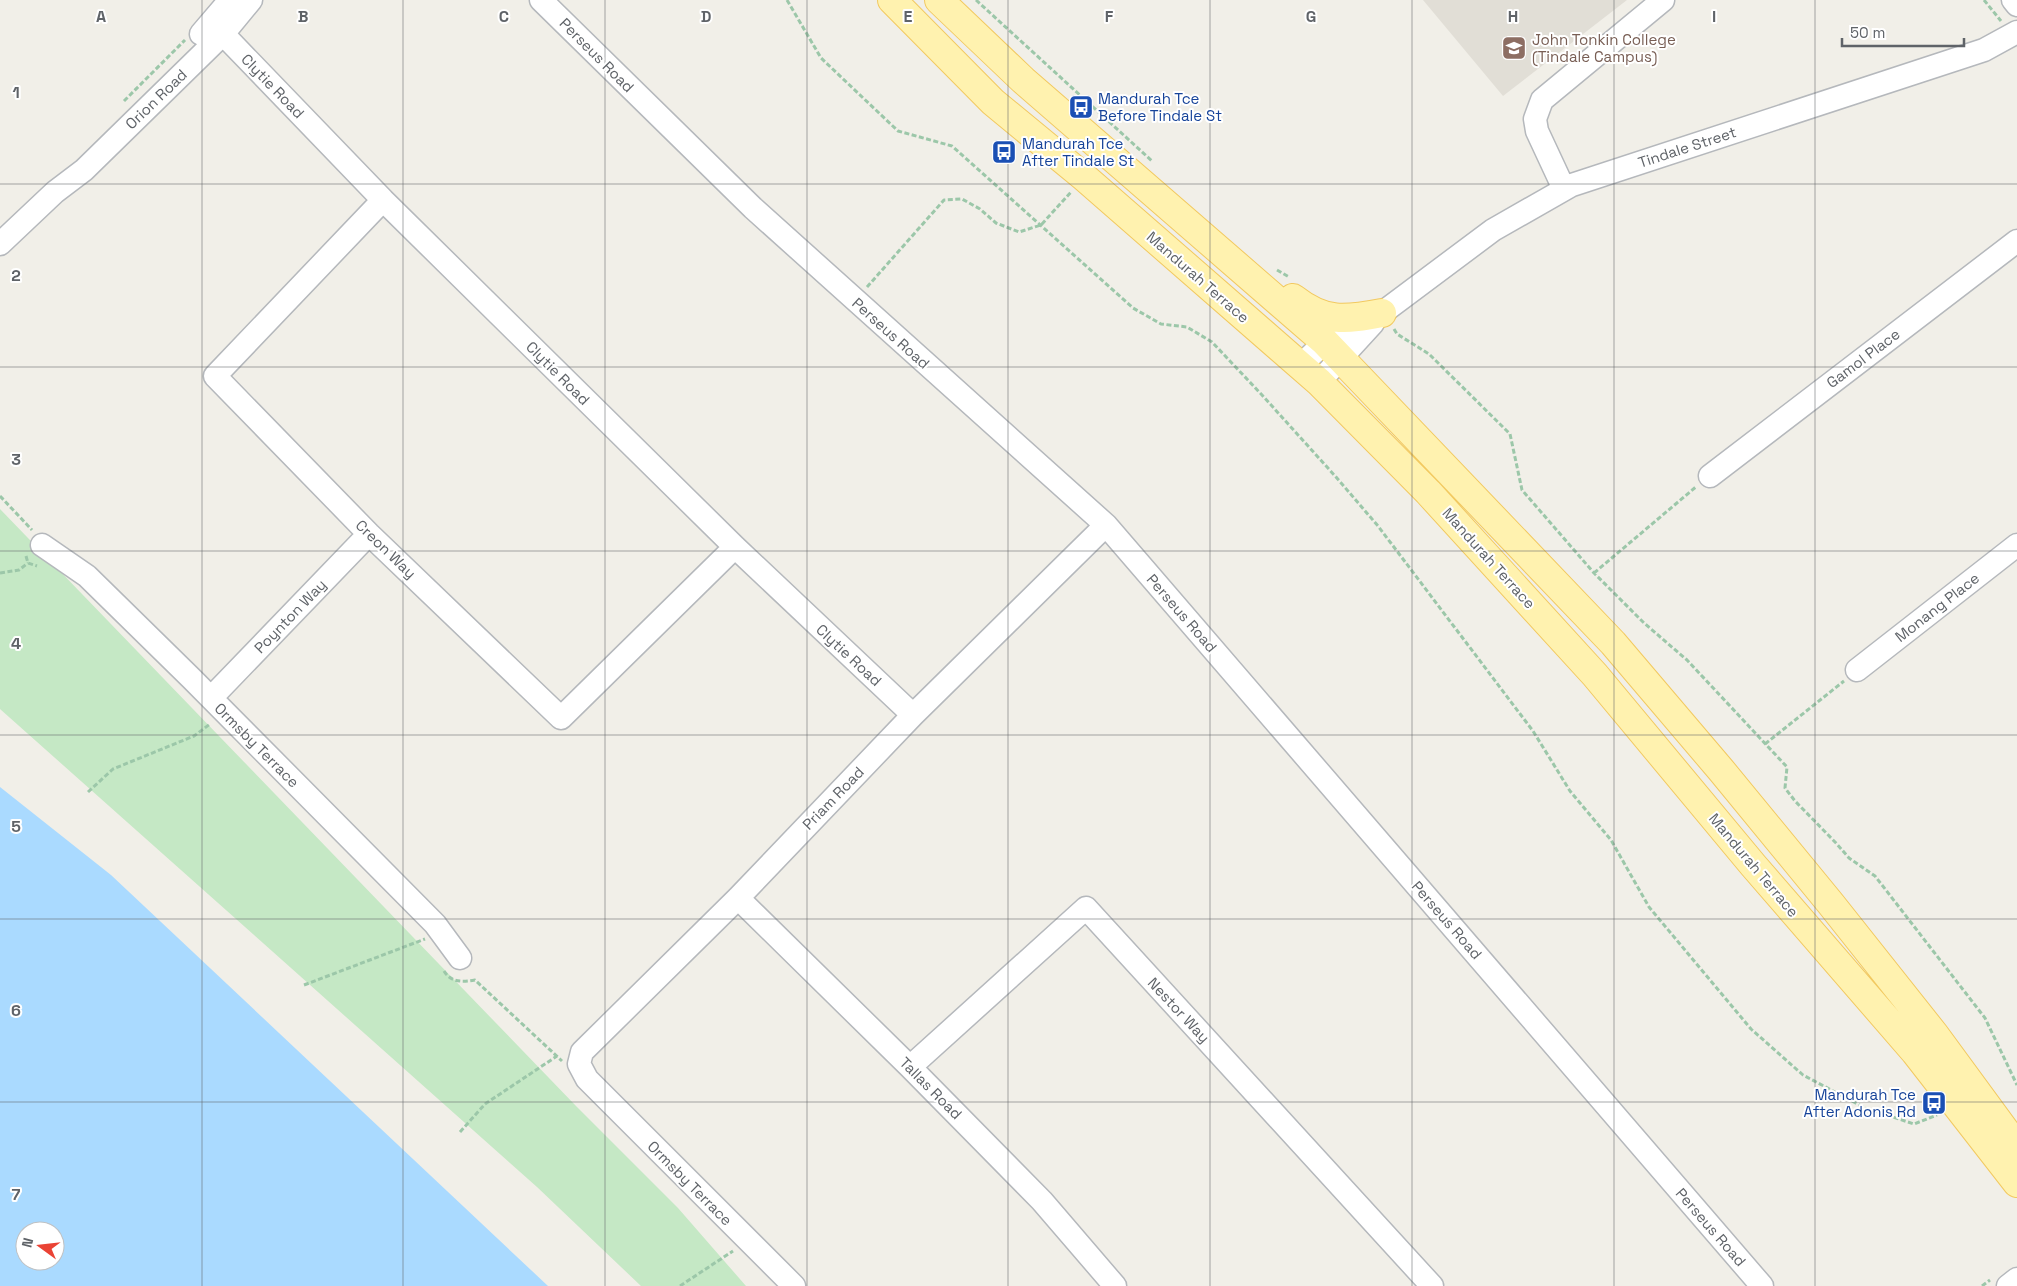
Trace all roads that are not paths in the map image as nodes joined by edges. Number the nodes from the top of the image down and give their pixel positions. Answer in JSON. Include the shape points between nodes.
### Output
{"nodes":[{"id":1,"x":230,"y":0,"type":"edge"},
{"id":2,"x":251,"y":0,"type":"edge"},
{"id":3,"x":541,"y":0,"type":"edge"},
{"id":4,"x":892,"y":0,"type":"edge"},
{"id":5,"x":939,"y":0,"type":"edge"},
{"id":6,"x":1663,"y":0,"type":"edge"},
{"id":7,"x":2013,"y":0,"type":"edge"},
{"id":8,"x":2017,"y":5,"type":"edge"},
{"id":9,"x":217,"y":29,"type":"junction"},
{"id":10,"x":2017,"y":32,"type":"edge"},
{"id":11,"x":1564,"y":189,"type":"junction"},
{"id":12,"x":383,"y":200,"type":"junction"},
{"id":13,"x":2017,"y":241,"type":"edge"},
{"id":14,"x":0,"y":244,"type":"edge"},
{"id":15,"x":1259,"y":271,"type":"junction"},
{"id":16,"x":1382,"y":313,"type":"junction"},
{"id":17,"x":1333,"y":351,"type":"junction"},
{"id":18,"x":1309,"y":374,"type":"junction"},
{"id":19,"x":1710,"y":476,"type":"road end"},
{"id":20,"x":1106,"y":526,"type":"junction"},
{"id":21,"x":369,"y":534,"type":"junction"},
{"id":22,"x":37,"y":536,"type":"road end"},
{"id":23,"x":2017,"y":545,"type":"edge"},
{"id":24,"x":735,"y":547,"type":"junction"},
{"id":25,"x":1857,"y":670,"type":"road end"},
{"id":26,"x":210,"y":698,"type":"junction"},
{"id":27,"x":913,"y":716,"type":"junction"},
{"id":28,"x":738,"y":898,"type":"junction"},
{"id":29,"x":460,"y":958,"type":"dead end"},
{"id":30,"x":910,"y":1067,"type":"junction"},
{"id":31,"x":587,"y":1079,"type":"joint"},
{"id":32,"x":2017,"y":1147,"type":"edge"},
{"id":33,"x":2017,"y":1183,"type":"edge"},
{"id":34,"x":2017,"y":1279,"type":"edge"},
{"id":35,"x":794,"y":1286,"type":"edge"},
{"id":36,"x":1115,"y":1286,"type":"edge"},
{"id":37,"x":1432,"y":1286,"type":"edge"},
{"id":38,"x":1762,"y":1286,"type":"edge"},
{"id":39,"x":2008,"y":1286,"type":"edge"}],
"edges":[{"from":1,"to":9,"type":"street","name":"Orion Road"},
{"from":2,"to":9,"type":"street","name":"Orion Road"},
{"from":3,"to":20,"type":"street","name":"Perseus Road","via":[[753,208]]},
{"from":4,"to":18,"type":"main road","name":"Mandurah Terrace","via":[[993,102],[1084,177]]},
{"from":5,"to":15,"type":"main road","name":"Mandurah Terrace","via":[[1023,80],[1113,142]]},
{"from":6,"to":11,"type":"street","via":[[1542,100],[1535,119],[1537,132]]},
{"from":7,"to":8,"type":"street"},
{"from":9,"to":12,"type":"street","name":"Clytie Road"},
{"from":9,"to":14,"type":"street","name":"Orion Road","via":[[84,170],[55,192]]},
{"from":10,"to":11,"type":"street","name":"Tindale Street","via":[[1984,50]]},
{"from":11,"to":16,"type":"street","name":"Tindale Street","via":[[1493,230]]},
{"from":12,"to":21,"type":"street","name":"Creon Way","via":[[215,376]]},
{"from":12,"to":24,"type":"street","name":"Clytie Road"},
{"from":13,"to":19,"type":"street","name":"Gamol Place"},
{"from":15,"to":16,"type":"main road","via":[[1302,305],[1322,315],[1350,320]]},
{"from":15,"to":17,"type":"main road","name":"Mandurah Terrace"},
{"from":16,"to":17,"type":"street","name":"Tindale Street"},
{"from":17,"to":18,"type":"street","name":"Tindale Street"},
{"from":17,"to":32,"type":"main road","name":"Mandurah Terrace","via":[[1613,643],[1831,904],[1929,1027]]},
{"from":18,"to":33,"type":"main road","name":"Mandurah Terrace","via":[[1428,492],[1595,676],[1915,1052]]},
{"from":20,"to":27,"type":"street","name":"Priam Road"},
{"from":20,"to":38,"type":"street","name":"Perseus Road"},
{"from":21,"to":24,"type":"street","name":"Creon Way","via":[[561,718]]},
{"from":21,"to":26,"type":"street","name":"Poynton Way"},
{"from":22,"to":26,"type":"street","name":"Ormsby Terrace","via":[[87,576]]},
{"from":23,"to":25,"type":"street","name":"Monang Place"},
{"from":24,"to":27,"type":"street","name":"Clytie Road"},
{"from":26,"to":29,"type":"street","name":"Ormsby Terrace","via":[[436,924]]},
{"from":27,"to":28,"type":"street","name":"Priam Road"},
{"from":28,"to":30,"type":"street","name":"Tallas Road"},
{"from":28,"to":31,"type":"street","name":"Priam Road","via":[[582,1052],[579,1064]]},
{"from":30,"to":36,"type":"street","name":"Tallas Road","via":[[1042,1201]]},
{"from":30,"to":37,"type":"street","name":"Nestor Way","via":[[1086,908]]},
{"from":31,"to":35,"type":"street","name":"Ormsby Terrace"},
{"from":34,"to":39,"type":"street"}]}
